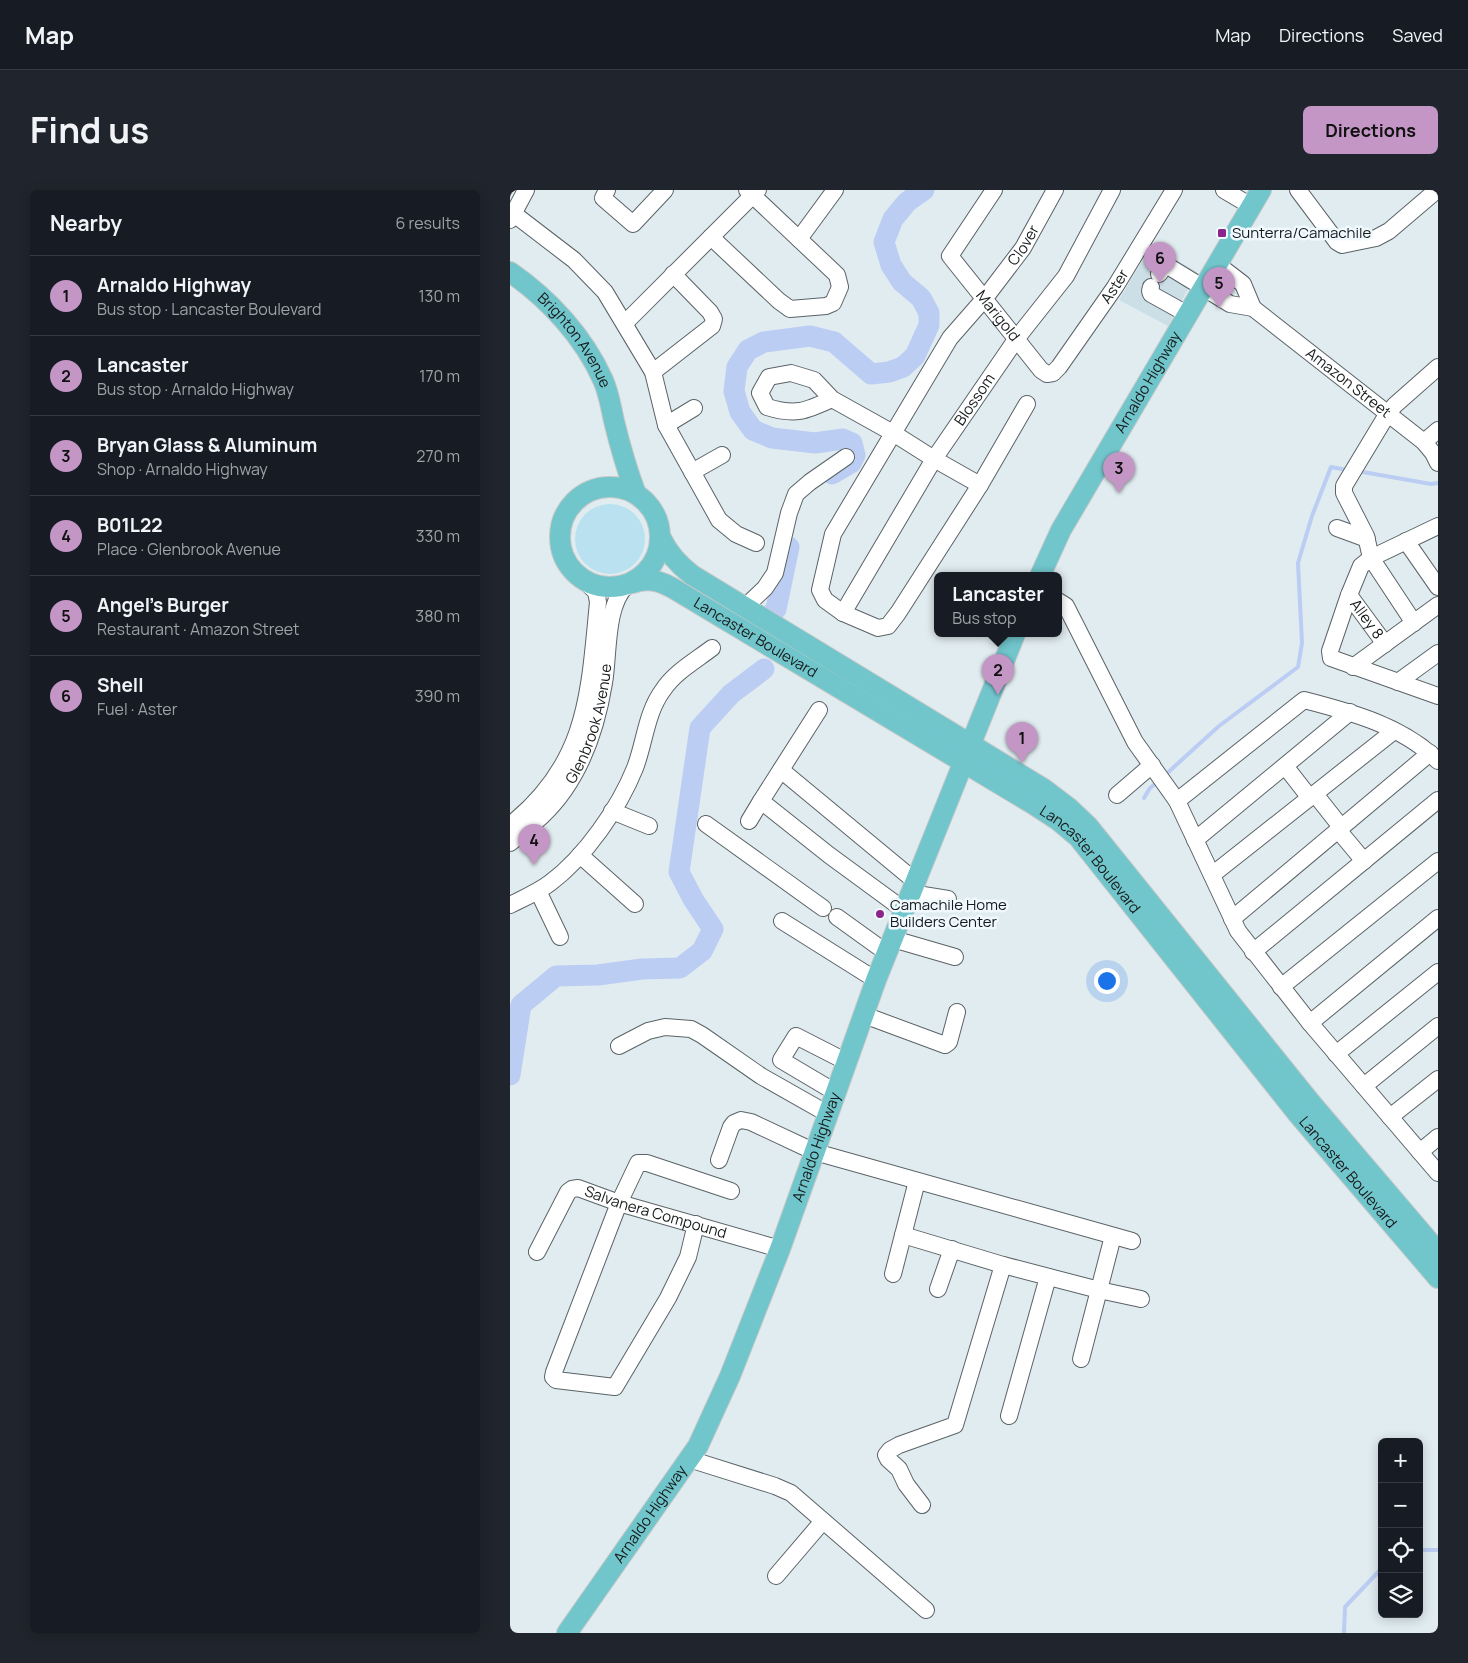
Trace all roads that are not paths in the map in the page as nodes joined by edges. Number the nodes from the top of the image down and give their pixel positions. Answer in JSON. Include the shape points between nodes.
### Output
{"nodes":[{"id":1,"x":526,"y":190,"type":"edge"},
{"id":2,"x":607,"y":190,"type":"edge"},
{"id":3,"x":665,"y":190,"type":"edge"},
{"id":4,"x":835,"y":190,"type":"edge"},
{"id":5,"x":994,"y":190,"type":"edge"},
{"id":6,"x":1055,"y":190,"type":"edge"},
{"id":7,"x":1112,"y":190,"type":"edge"},
{"id":8,"x":1174,"y":190,"type":"edge"},
{"id":9,"x":1224,"y":190,"type":"edge"},
{"id":10,"x":1298,"y":190,"type":"edge"},
{"id":11,"x":1437,"y":190,"type":"edge"},
{"id":12,"x":753,"y":192,"type":"edge"},
{"id":13,"x":1255,"y":196,"type":"edge"},
{"id":14,"x":512,"y":217,"type":"edge"},
{"id":15,"x":711,"y":237,"type":"junction"},
{"id":16,"x":799,"y":239,"type":"junction"},
{"id":17,"x":1217,"y":264,"type":"junction"},
{"id":18,"x":510,"y":272,"type":"edge"},
{"id":19,"x":673,"y":274,"type":"junction"},
{"id":20,"x":1203,"y":288,"type":"junction"},
{"id":21,"x":985,"y":298,"type":"junction"},
{"id":22,"x":1253,"y":308,"type":"junction"},
{"id":23,"x":1187,"y":314,"type":"junction"},
{"id":24,"x":625,"y":323,"type":"junction"},
{"id":25,"x":1017,"y":338,"type":"junction"},
{"id":26,"x":1438,"y":367,"type":"edge"},
{"id":27,"x":653,"y":372,"type":"junction"},
{"id":28,"x":1047,"y":374,"type":"joint"},
{"id":29,"x":832,"y":399,"type":"dead end"},
{"id":30,"x":1027,"y":404,"type":"dead end"},
{"id":31,"x":694,"y":408,"type":"dead end"},
{"id":32,"x":1388,"y":413,"type":"junction"},
{"id":33,"x":615,"y":425,"type":"junction"},
{"id":34,"x":666,"y":425,"type":"junction"},
{"id":35,"x":1438,"y":430,"type":"edge"},
{"id":36,"x":893,"y":433,"type":"junction"},
{"id":37,"x":1424,"y":442,"type":"junction"},
{"id":38,"x":722,"y":455,"type":"dead end"},
{"id":39,"x":846,"y":457,"type":"dead end"},
{"id":40,"x":934,"y":459,"type":"junction"},
{"id":41,"x":1438,"y":463,"type":"edge"},
{"id":42,"x":692,"y":472,"type":"junction"},
{"id":43,"x":980,"y":485,"type":"junction"},
{"id":44,"x":636,"y":494,"type":"junction"},
{"id":45,"x":582,"y":495,"type":"junction"},
{"id":46,"x":1438,"y":526,"type":"edge"},
{"id":47,"x":1337,"y":528,"type":"dead end"},
{"id":48,"x":660,"y":538,"type":"junction"},
{"id":49,"x":1367,"y":538,"type":"junction"},
{"id":50,"x":1406,"y":541,"type":"junction"},
{"id":51,"x":756,"y":543,"type":"dead end"},
{"id":52,"x":1371,"y":558,"type":"junction"},
{"id":53,"x":1042,"y":572,"type":"edge"},
{"id":54,"x":587,"y":583,"type":"junction"},
{"id":55,"x":630,"y":584,"type":"junction"},
{"id":56,"x":1438,"y":587,"type":"edge"},
{"id":57,"x":1349,"y":595,"type":"junction"},
{"id":58,"x":1062,"y":604,"type":"edge"},
{"id":59,"x":1438,"y":605,"type":"edge"},
{"id":60,"x":745,"y":607,"type":"junction"},
{"id":61,"x":843,"y":613,"type":"junction"},
{"id":62,"x":1414,"y":623,"type":"junction"},
{"id":63,"x":1014,"y":637,"type":"edge"},
{"id":64,"x":1385,"y":644,"type":"junction"},
{"id":65,"x":712,"y":648,"type":"dead end"},
{"id":66,"x":1438,"y":653,"type":"edge"},
{"id":67,"x":1353,"y":667,"type":"junction"},
{"id":68,"x":1398,"y":682,"type":"junction"},
{"id":69,"x":1438,"y":696,"type":"edge"},
{"id":70,"x":819,"y":710,"type":"dead end"},
{"id":71,"x":1350,"y":712,"type":"junction"},
{"id":72,"x":1394,"y":732,"type":"junction"},
{"id":73,"x":970,"y":743,"type":"junction"},
{"id":74,"x":1434,"y":757,"type":"edge"},
{"id":75,"x":962,"y":763,"type":"junction"},
{"id":76,"x":1152,"y":765,"type":"junction"},
{"id":77,"x":1285,"y":766,"type":"junction"},
{"id":78,"x":781,"y":770,"type":"junction"},
{"id":79,"x":1116,"y":795,"type":"dead end"},
{"id":80,"x":1312,"y":796,"type":"junction"},
{"id":81,"x":1438,"y":800,"type":"edge"},
{"id":82,"x":761,"y":801,"type":"junction"},
{"id":83,"x":1177,"y":801,"type":"junction"},
{"id":84,"x":612,"y":811,"type":"junction"},
{"id":85,"x":749,"y":821,"type":"dead end"},
{"id":86,"x":706,"y":824,"type":"dead end"},
{"id":87,"x":510,"y":826,"type":"edge"},
{"id":88,"x":649,"y":826,"type":"dead end"},
{"id":89,"x":1340,"y":828,"type":"junction"},
{"id":90,"x":1195,"y":840,"type":"junction"},
{"id":91,"x":510,"y":843,"type":"edge"},
{"id":92,"x":580,"y":855,"type":"junction"},
{"id":93,"x":1438,"y":861,"type":"edge"},
{"id":94,"x":1364,"y":862,"type":"junction"},
{"id":95,"x":1212,"y":875,"type":"junction"},
{"id":96,"x":538,"y":891,"type":"junction"},
{"id":97,"x":910,"y":895,"type":"junction"},
{"id":98,"x":948,"y":899,"type":"dead end"},
{"id":99,"x":635,"y":904,"type":"dead end"},
{"id":100,"x":510,"y":905,"type":"edge"},
{"id":101,"x":1438,"y":918,"type":"edge"},
{"id":102,"x":1232,"y":919,"type":"junction"},
{"id":103,"x":782,"y":921,"type":"dead end"},
{"id":104,"x":560,"y":937,"type":"dead end"},
{"id":105,"x":890,"y":946,"type":"junction"},
{"id":106,"x":1253,"y":952,"type":"junction"},
{"id":107,"x":955,"y":958,"type":"dead end"},
{"id":108,"x":1438,"y":972,"type":"edge"},
{"id":109,"x":876,"y":980,"type":"junction"},
{"id":110,"x":1281,"y":987,"type":"junction"},
{"id":111,"x":957,"y":1012,"type":"dead end"},
{"id":112,"x":864,"y":1015,"type":"junction"},
{"id":113,"x":1310,"y":1023,"type":"junction"},
{"id":114,"x":1438,"y":1026,"type":"edge"},
{"id":115,"x":619,"y":1046,"type":"dead end"},
{"id":116,"x":1336,"y":1054,"type":"junction"},
{"id":117,"x":847,"y":1062,"type":"junction"},
{"id":118,"x":1438,"y":1079,"type":"edge"},
{"id":119,"x":1364,"y":1086,"type":"junction"},
{"id":120,"x":835,"y":1092,"type":"junction"},
{"id":121,"x":828,"y":1114,"type":"junction"},
{"id":122,"x":1390,"y":1117,"type":"junction"},
{"id":123,"x":1438,"y":1137,"type":"edge"},
{"id":124,"x":815,"y":1152,"type":"junction"},
{"id":125,"x":1420,"y":1152,"type":"junction"},
{"id":126,"x":719,"y":1160,"type":"dead end"},
{"id":127,"x":1438,"y":1173,"type":"edge"},
{"id":128,"x":917,"y":1181,"type":"junction"},
{"id":129,"x":731,"y":1191,"type":"dead end"},
{"id":130,"x":619,"y":1203,"type":"junction"},
{"id":131,"x":696,"y":1224,"type":"junction"},
{"id":132,"x":903,"y":1235,"type":"junction"},
{"id":133,"x":1113,"y":1236,"type":"junction"},
{"id":134,"x":1132,"y":1241,"type":"dead end"},
{"id":135,"x":780,"y":1249,"type":"junction"},
{"id":136,"x":952,"y":1249,"type":"junction"},
{"id":137,"x":538,"y":1252,"type":"dead end"},
{"id":138,"x":1438,"y":1252,"type":"edge"},
{"id":139,"x":1003,"y":1264,"type":"junction"},
{"id":140,"x":893,"y":1274,"type":"dead end"},
{"id":141,"x":1048,"y":1277,"type":"junction"},
{"id":142,"x":1438,"y":1278,"type":"edge"},
{"id":143,"x":938,"y":1289,"type":"dead end"},
{"id":144,"x":1099,"y":1290,"type":"junction"},
{"id":145,"x":1141,"y":1299,"type":"dead end"},
{"id":146,"x":1081,"y":1359,"type":"dead end"},
{"id":147,"x":1009,"y":1416,"type":"dead end"},
{"id":148,"x":697,"y":1445,"type":"junction"},
{"id":149,"x":922,"y":1505,"type":"dead end"},
{"id":150,"x":823,"y":1521,"type":"junction"},
{"id":151,"x":776,"y":1576,"type":"dead end"},
{"id":152,"x":926,"y":1610,"type":"dead end"},
{"id":153,"x":567,"y":1633,"type":"edge"}],
"edges":[{"from":1,"to":14,"type":"street"},
{"from":2,"to":3,"type":"street","via":[[603,198],[634,224]]},
{"from":4,"to":16,"type":"street"},
{"from":5,"to":21,"type":"street","name":"Marigold","via":[[950,256]]},
{"from":6,"to":21,"type":"street","name":"Clover","via":[[1023,248]]},
{"from":7,"to":25,"type":"street","name":"Blossom","via":[[1066,276]]},
{"from":8,"to":28,"type":"street","name":"Aster","via":[[1115,287],[1059,368]]},
{"from":9,"to":13,"type":"street"},
{"from":10,"to":11,"type":"street","via":[[1342,245],[1376,238],[1389,231]]},
{"from":12,"to":15,"type":"street"},
{"from":12,"to":16,"type":"street"},
{"from":13,"to":17,"type":"main road","name":"Arnaldo Highway"},
{"from":14,"to":24,"type":"street","via":[[574,260],[605,292]]},
{"from":15,"to":16,"type":"street","via":[[790,309],[833,303],[840,288],[837,275]]},
{"from":15,"to":19,"type":"street"},
{"from":17,"to":20,"type":"main road","name":"Arnaldo Highway"},
{"from":17,"to":22,"type":"street","name":"Amazon Street","via":[[1243,284]]},
{"from":18,"to":33,"type":"main road","name":"Brighton Avenue","via":[[538,293],[561,317],[590,356],[604,382]]},
{"from":19,"to":24,"type":"street"},
{"from":19,"to":27,"type":"street","via":[[714,319],[712,326]]},
{"from":20,"to":22,"type":"street","name":"Amazon Street","via":[[1230,304]]},
{"from":20,"to":23,"type":"main road","name":"Arnaldo Highway"},
{"from":20,"to":23,"type":"street","name":"Amazon Street","via":[[1167,266],[1155,280],[1151,294]]},
{"from":21,"to":25,"type":"street","name":"Marigold"},
{"from":21,"to":36,"type":"street","name":"Clover","via":[[950,338]]},
{"from":22,"to":32,"type":"street","name":"Amazon Street"},
{"from":23,"to":53,"type":"main road","name":"Arnaldo Highway","via":[[1061,530]]},
{"from":24,"to":27,"type":"street"},
{"from":25,"to":28,"type":"street","name":"Marigold"},
{"from":25,"to":40,"type":"street","name":"Blossom"},
{"from":26,"to":32,"type":"street"},
{"from":27,"to":34,"type":"street"},
{"from":29,"to":36,"type":"street"},
{"from":30,"to":43,"type":"street"},
{"from":31,"to":34,"type":"street"},
{"from":32,"to":37,"type":"street","name":"Amazon Street"},
{"from":32,"to":49,"type":"street","via":[[1344,486],[1344,493]]},
{"from":33,"to":44,"type":"main road","name":"Brighton Avenue"},
{"from":33,"to":45,"type":"main road","name":"Brighton Avenue","via":[[614,455],[609,473],[604,481]]},
{"from":34,"to":42,"type":"street"},
{"from":35,"to":37,"type":"street"},
{"from":36,"to":40,"type":"street"},
{"from":36,"to":61,"type":"street","name":"Clover","via":[[833,534],[820,590],[825,600]]},
{"from":37,"to":41,"type":"street","name":"Amazon Street","via":[[1434,452]]},
{"from":38,"to":42,"type":"street"},
{"from":39,"to":60,"type":"street","via":[[796,494],[775,573]]},
{"from":40,"to":43,"type":"street"},
{"from":40,"to":61,"type":"street","name":"Blossom"},
{"from":42,"to":51,"type":"street","via":[[719,520],[736,534]]},
{"from":43,"to":61,"type":"street","via":[[888,626],[878,628]]},
{"from":44,"to":45,"type":"main road","via":[[609,486]]},
{"from":44,"to":48,"type":"main road","via":[[649,505],[658,521]]},
{"from":45,"to":54,"type":"main road","via":[[570,505],[560,534],[566,562]]},
{"from":46,"to":50,"type":"street"},
{"from":47,"to":49,"type":"street"},
{"from":48,"to":55,"type":"main road","via":[[653,564]]},
{"from":48,"to":60,"type":"main road","name":"Lancaster Boulevard","via":[[685,569]]},
{"from":49,"to":52,"type":"street"},
{"from":50,"to":52,"type":"street"},
{"from":50,"to":56,"type":"street"},
{"from":52,"to":57,"type":"street","via":[[1361,566]]},
{"from":52,"to":62,"type":"street"},
{"from":54,"to":55,"type":"main road","via":[[613,588]]},
{"from":54,"to":87,"type":"street","name":"Glenbrook Avenue","via":[[596,592],[598,602],[587,702],[578,734],[549,787]]},
{"from":55,"to":75,"type":"main road","name":"Lancaster Boulevard","via":[[649,579],[667,584]]},
{"from":55,"to":91,"type":"street","name":"Glenbrook Avenue","via":[[620,591],[613,608],[605,682],[587,750],[560,796]]},
{"from":57,"to":64,"type":"street","name":"Alley 8"},
{"from":57,"to":67,"type":"street","via":[[1330,651],[1331,658]]},
{"from":58,"to":76,"type":"street","via":[[1135,742]]},
{"from":59,"to":62,"type":"street"},
{"from":60,"to":73,"type":"main road","name":"Lancaster Boulevard"},
{"from":62,"to":64,"type":"street"},
{"from":63,"to":73,"type":"main road","name":"Arnaldo Highway"},
{"from":64,"to":67,"type":"street"},
{"from":65,"to":84,"type":"street","via":[[673,677],[662,690],[651,710],[635,767]]},
{"from":66,"to":68,"type":"street"},
{"from":67,"to":68,"type":"street"},
{"from":68,"to":69,"type":"street"},
{"from":70,"to":78,"type":"street"},
{"from":71,"to":72,"type":"street"},
{"from":71,"to":77,"type":"street"},
{"from":71,"to":83,"type":"street","via":[[1304,700]]},
{"from":72,"to":74,"type":"street","via":[[1407,737]]},
{"from":72,"to":80,"type":"street"},
{"from":73,"to":75,"type":"main road","name":"Arnaldo Highway"},
{"from":73,"to":138,"type":"main road","name":"Lancaster Boulevard","via":[[1044,789],[1088,826],[1312,1103]]},
{"from":74,"to":89,"type":"street"},
{"from":75,"to":97,"type":"main road","name":"Arnaldo Highway"},
{"from":75,"to":142,"type":"main road","name":"Lancaster Boulevard","via":[[1039,808],[1078,837],[1297,1113]]},
{"from":76,"to":79,"type":"street"},
{"from":76,"to":83,"type":"street"},
{"from":77,"to":80,"type":"street"},
{"from":77,"to":90,"type":"street"},
{"from":78,"to":82,"type":"street"},
{"from":78,"to":97,"type":"street"},
{"from":80,"to":89,"type":"street"},
{"from":80,"to":95,"type":"street"},
{"from":81,"to":94,"type":"street"},
{"from":82,"to":85,"type":"street"},
{"from":82,"to":97,"type":"street","via":[[829,855]]},
{"from":83,"to":90,"type":"street"},
{"from":84,"to":88,"type":"street"},
{"from":84,"to":92,"type":"street"},
{"from":86,"to":105,"type":"street","via":[[830,913]]},
{"from":89,"to":94,"type":"street"},
{"from":89,"to":102,"type":"street"},
{"from":90,"to":95,"type":"street"},
{"from":92,"to":96,"type":"street"},
{"from":92,"to":99,"type":"street"},
{"from":93,"to":110,"type":"street"},
{"from":94,"to":106,"type":"street"},
{"from":95,"to":102,"type":"street"},
{"from":96,"to":100,"type":"street"},
{"from":96,"to":104,"type":"street"},
{"from":97,"to":98,"type":"street"},
{"from":97,"to":105,"type":"main road","name":"Arnaldo Highway"},
{"from":101,"to":113,"type":"street"},
{"from":102,"to":106,"type":"street"},
{"from":103,"to":109,"type":"street"},
{"from":105,"to":107,"type":"street"},
{"from":105,"to":109,"type":"main road","name":"Arnaldo Highway"},
{"from":106,"to":110,"type":"street"},
{"from":108,"to":116,"type":"street"},
{"from":109,"to":112,"type":"main road","name":"Arnaldo Highway"},
{"from":110,"to":113,"type":"street"},
{"from":111,"to":112,"type":"street","via":[[949,1042],[945,1045]]},
{"from":112,"to":117,"type":"main road","name":"Arnaldo Highway"},
{"from":113,"to":116,"type":"street"},
{"from":114,"to":119,"type":"street"},
{"from":115,"to":121,"type":"street","via":[[648,1031],[666,1027],[691,1029],[761,1076]]},
{"from":116,"to":119,"type":"street"},
{"from":117,"to":120,"type":"main road","name":"Arnaldo Highway"},
{"from":117,"to":120,"type":"street","via":[[796,1036],[781,1060]]},
{"from":118,"to":122,"type":"street"},
{"from":119,"to":122,"type":"street"},
{"from":120,"to":121,"type":"main road","name":"Arnaldo Highway"},
{"from":121,"to":124,"type":"main road","name":"Arnaldo Highway"},
{"from":122,"to":125,"type":"street"},
{"from":123,"to":125,"type":"street"},
{"from":124,"to":126,"type":"street","via":[[741,1120],[731,1127]]},
{"from":124,"to":128,"type":"street"},
{"from":124,"to":135,"type":"main road","name":"Arnaldo Highway"},
{"from":125,"to":127,"type":"street"},
{"from":128,"to":132,"type":"street"},
{"from":128,"to":133,"type":"street"},
{"from":129,"to":130,"type":"street","via":[[647,1162],[638,1163]]},
{"from":130,"to":131,"type":"street","name":"Salvanera Compound"},
{"from":130,"to":131,"type":"street","via":[[554,1372],[553,1377],[559,1382],[615,1387],[668,1298],[688,1256]]},
{"from":130,"to":137,"type":"street","name":"Salvanera Compound","via":[[578,1188],[572,1189]]},
{"from":131,"to":135,"type":"street","name":"Salvanera Compound"},
{"from":132,"to":136,"type":"street"},
{"from":132,"to":140,"type":"street"},
{"from":133,"to":134,"type":"street"},
{"from":133,"to":144,"type":"street"},
{"from":135,"to":148,"type":"main road","name":"Arnaldo Highway","via":[[730,1376]]},
{"from":136,"to":139,"type":"street"},
{"from":136,"to":143,"type":"street"},
{"from":139,"to":141,"type":"street"},
{"from":139,"to":149,"type":"street","via":[[955,1425],[899,1445],[886,1454]]},
{"from":141,"to":144,"type":"street"},
{"from":141,"to":147,"type":"street"},
{"from":144,"to":145,"type":"street"},
{"from":144,"to":146,"type":"street"},
{"from":148,"to":150,"type":"street","via":[[791,1493]]},
{"from":148,"to":153,"type":"main road","name":"Arnaldo Highway"},
{"from":150,"to":151,"type":"street"},
{"from":150,"to":152,"type":"street"}]}
